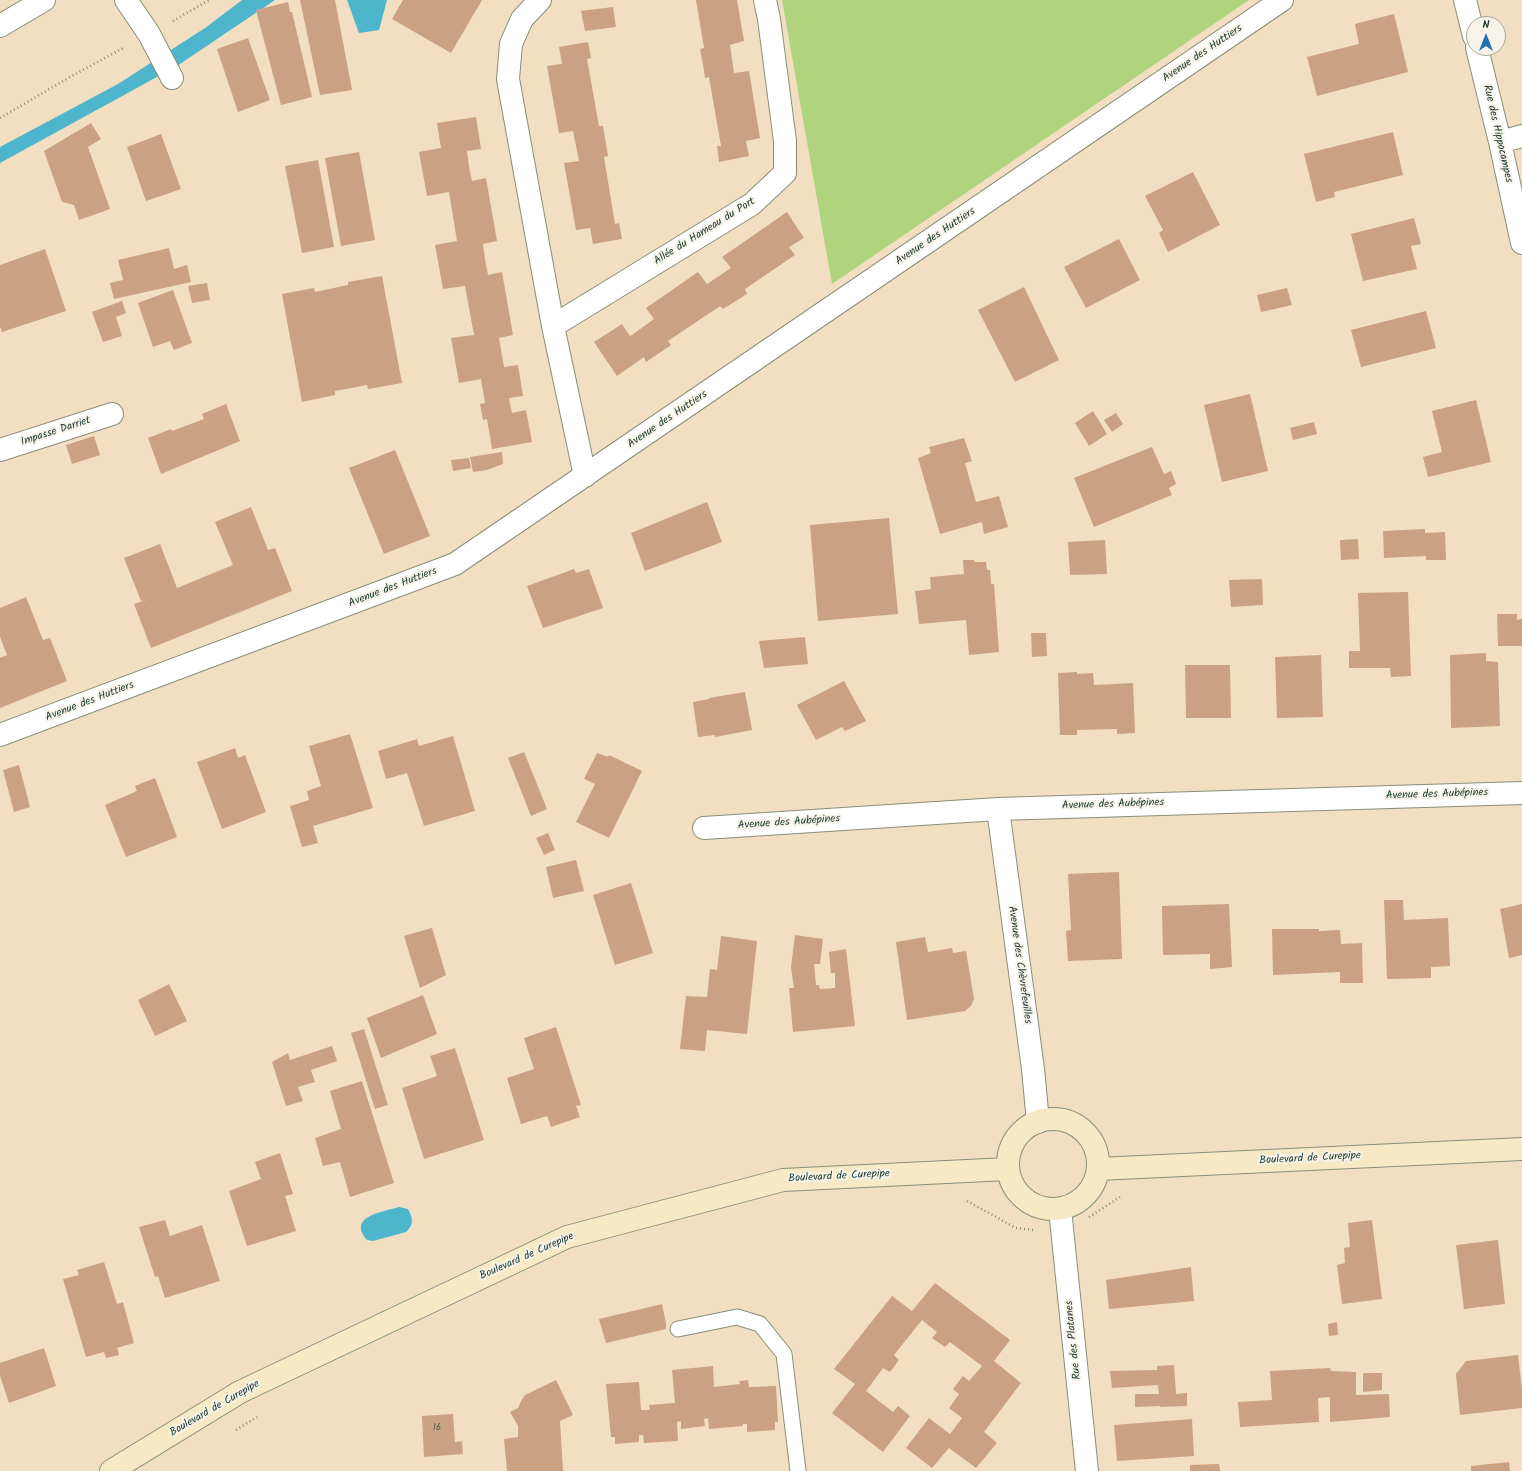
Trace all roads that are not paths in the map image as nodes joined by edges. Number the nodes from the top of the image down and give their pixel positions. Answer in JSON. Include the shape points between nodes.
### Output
{"nodes":[{"id":1,"x":44,"y":0,"type":"edge"},
{"id":2,"x":126,"y":0,"type":"edge"},
{"id":3,"x":540,"y":0,"type":"edge"},
{"id":4,"x":764,"y":0,"type":"edge"},
{"id":5,"x":1282,"y":0,"type":"edge"},
{"id":6,"x":1465,"y":0,"type":"edge"},
{"id":7,"x":1469,"y":16,"type":"edge"},
{"id":8,"x":0,"y":26,"type":"edge"},
{"id":9,"x":1479,"y":56,"type":"edge"},
{"id":10,"x":172,"y":78,"type":"dead end"},
{"id":11,"x":1522,"y":136,"type":"edge"},
{"id":12,"x":1500,"y":142,"type":"junction"},
{"id":13,"x":1522,"y":243,"type":"edge"},
{"id":14,"x":553,"y":326,"type":"junction"},
{"id":15,"x":112,"y":414,"type":"dead end"},
{"id":16,"x":0,"y":450,"type":"edge"},
{"id":17,"x":585,"y":476,"type":"junction"},
{"id":18,"x":0,"y":735,"type":"edge"},
{"id":19,"x":1522,"y":793,"type":"edge"},
{"id":20,"x":998,"y":809,"type":"junction"},
{"id":21,"x":704,"y":828,"type":"dead end"},
{"id":22,"x":1038,"y":1122,"type":"junction"},
{"id":23,"x":1522,"y":1149,"type":"edge"},
{"id":24,"x":1008,"y":1169,"type":"junction"},
{"id":25,"x":1098,"y":1169,"type":"junction"},
{"id":26,"x":1060,"y":1209,"type":"junction"},
{"id":27,"x":678,"y":1329,"type":"dead end"},
{"id":28,"x":111,"y":1471,"type":"edge"},
{"id":29,"x":798,"y":1471,"type":"edge"},
{"id":30,"x":1087,"y":1471,"type":"edge"}],
"edges":[{"from":1,"to":8,"type":"street"},
{"from":2,"to":10,"type":"street","via":[[149,34]]},
{"from":3,"to":14,"type":"street","via":[[522,20],[511,44],[508,79]]},
{"from":4,"to":14,"type":"street","name":"Allée du Hameau du Port","via":[[785,141],[785,173],[752,204]]},
{"from":5,"to":17,"type":"street","name":"Avenue des Huttiers"},
{"from":6,"to":7,"type":"street"},
{"from":9,"to":12,"type":"street","name":"Rue des Hippocampes"},
{"from":11,"to":12,"type":"street"},
{"from":12,"to":13,"type":"street","name":"Rue des Hippocampes"},
{"from":14,"to":17,"type":"street"},
{"from":15,"to":16,"type":"street","name":"Impasse Darriet"},
{"from":17,"to":18,"type":"street","name":"Avenue des Huttiers","via":[[455,564]]},
{"from":19,"to":20,"type":"street","name":"Avenue des Aubépines"},
{"from":20,"to":21,"type":"street","name":"Avenue des Aubépines"},
{"from":20,"to":22,"type":"street","name":"Avenue des Chèvrefeuilles"},
{"from":22,"to":24,"type":"main road","via":[[1024,1129],[1014,1140],[1008,1154]]},
{"from":22,"to":25,"type":"main road","via":[[1052,1119],[1068,1121],[1081,1128],[1097,1153]]},
{"from":23,"to":25,"type":"main road","name":"Boulevard de Curepipe"},
{"from":24,"to":26,"type":"main road","via":[[1012,1183],[1020,1195],[1031,1204],[1045,1209]]},
{"from":24,"to":28,"type":"main road","name":"Boulevard de Curepipe","via":[[784,1180],[568,1237],[240,1392]]},
{"from":25,"to":26,"type":"main road","via":[[1094,1183],[1086,1195],[1074,1205]]},
{"from":26,"to":30,"type":"street","name":"Rue des Platanes"},
{"from":27,"to":29,"type":"lane","via":[[737,1317],[760,1324],[784,1354]]}]}
